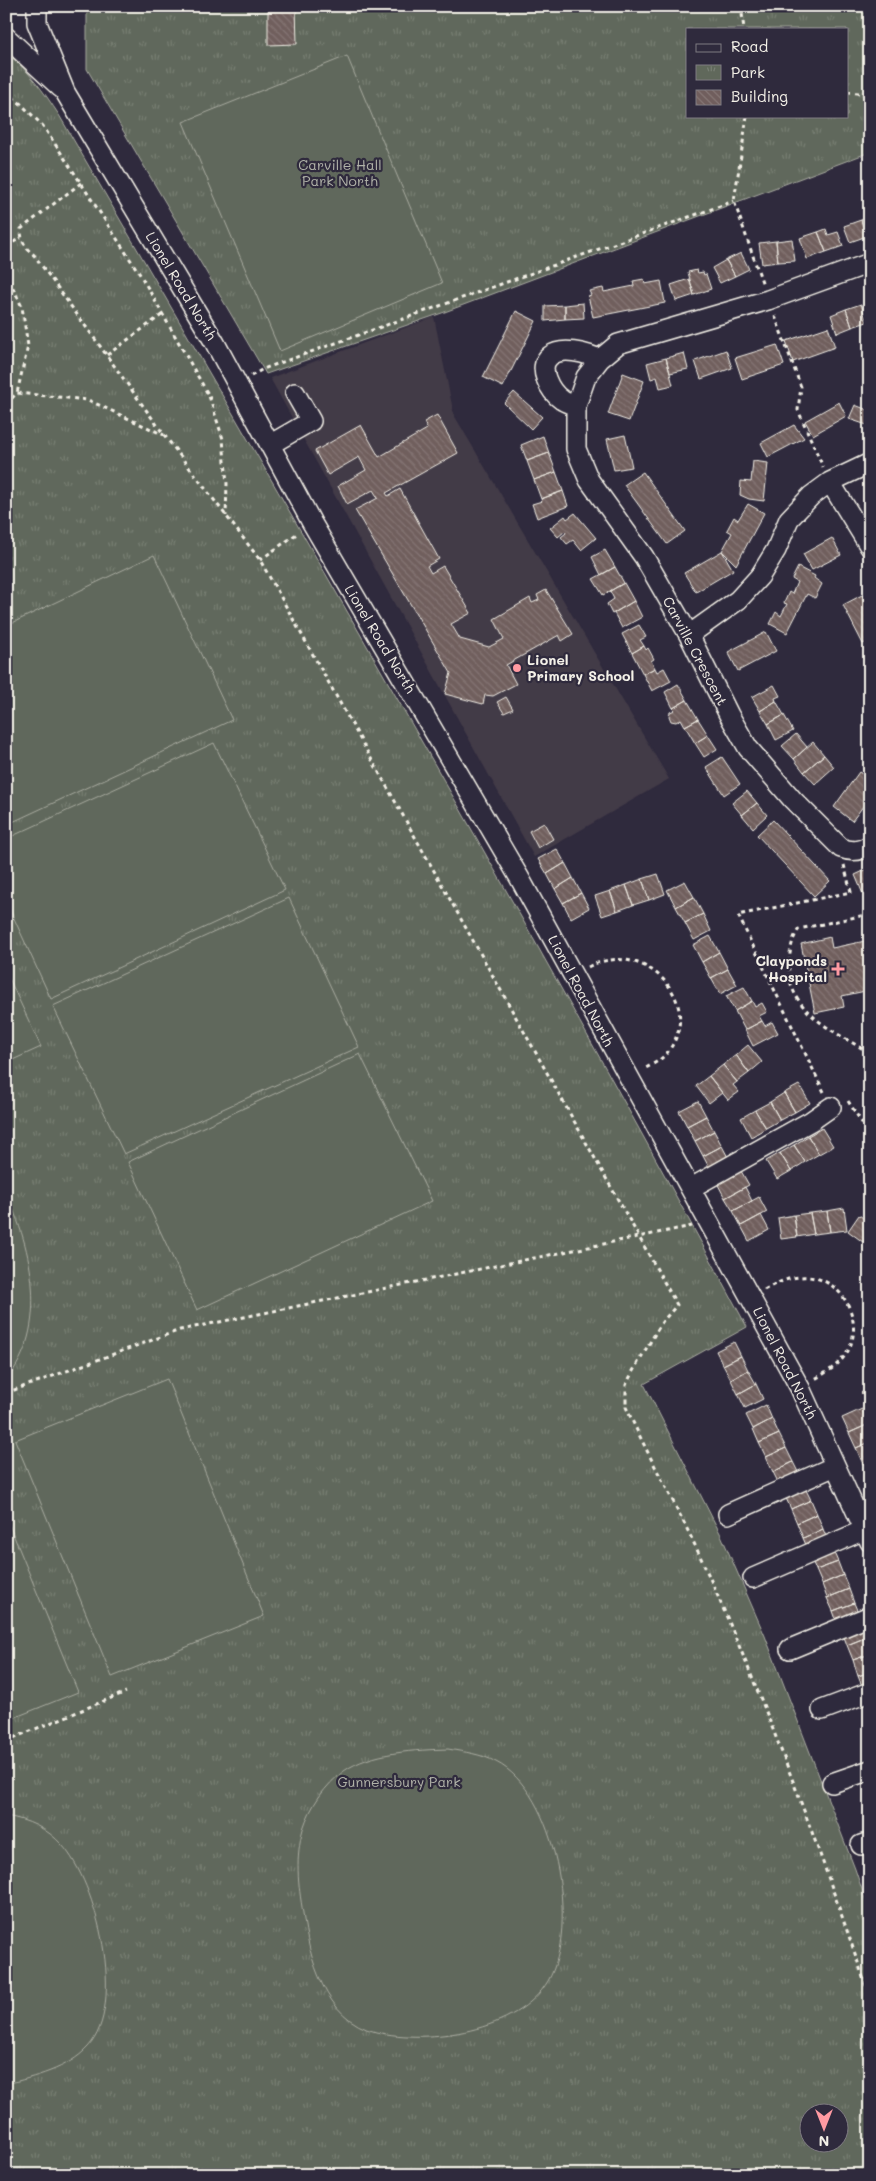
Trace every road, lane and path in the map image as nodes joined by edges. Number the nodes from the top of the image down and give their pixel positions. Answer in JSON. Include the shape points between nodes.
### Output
{"nodes":[{"id":1,"x":741,"y":6,"type":"edge"},
{"id":2,"x":37,"y":15,"type":"edge"},
{"id":3,"x":744,"y":28,"type":"edge"},
{"id":4,"x":7,"y":38,"type":"edge"},
{"id":5,"x":6,"y":92,"type":"edge"},
{"id":6,"x":65,"y":92,"type":"junction"},
{"id":7,"x":848,"y":92,"type":"edge"},
{"id":8,"x":870,"y":94,"type":"edge"},
{"id":9,"x":746,"y":118,"type":"edge"},
{"id":10,"x":81,"y":183,"type":"junction"},
{"id":11,"x":734,"y":201,"type":"junction"},
{"id":12,"x":21,"y":238,"type":"junction"},
{"id":13,"x":6,"y":246,"type":"edge"},
{"id":14,"x":870,"y":263,"type":"edge"},
{"id":15,"x":6,"y":273,"type":"edge"},
{"id":16,"x":768,"y":300,"type":"junction"},
{"id":17,"x":163,"y":314,"type":"junction"},
{"id":18,"x":107,"y":355,"type":"junction"},
{"id":19,"x":600,"y":359,"type":"junction"},
{"id":20,"x":237,"y":384,"type":"junction"},
{"id":21,"x":17,"y":392,"type":"junction"},
{"id":22,"x":295,"y":392,"type":"dead end"},
{"id":23,"x":6,"y":404,"type":"edge"},
{"id":24,"x":576,"y":406,"type":"junction"},
{"id":25,"x":165,"y":436,"type":"junction"},
{"id":26,"x":271,"y":444,"type":"junction"},
{"id":27,"x":870,"y":463,"type":"edge"},
{"id":28,"x":830,"y":482,"type":"junction"},
{"id":29,"x":226,"y":516,"type":"junction"},
{"id":30,"x":312,"y":523,"type":"junction"},
{"id":31,"x":870,"y":547,"type":"edge"},
{"id":32,"x":260,"y":560,"type":"junction"},
{"id":33,"x":690,"y":635,"type":"junction"},
{"id":34,"x":870,"y":845,"type":"edge"},
{"id":35,"x":848,"y":851,"type":"junction"},
{"id":36,"x":870,"y":914,"type":"edge"},
{"id":37,"x":572,"y":975,"type":"junction"},
{"id":38,"x":870,"y":1052,"type":"edge"},
{"id":39,"x":628,"y":1078,"type":"junction"},
{"id":40,"x":831,"y":1107,"type":"junction"},
{"id":41,"x":869,"y":1133,"type":"edge"},
{"id":42,"x":691,"y":1188,"type":"junction"},
{"id":43,"x":710,"y":1222,"type":"junction"},
{"id":44,"x":638,"y":1238,"type":"junction"},
{"id":45,"x":751,"y":1298,"type":"junction"},
{"id":46,"x":800,"y":1388,"type":"junction"},
{"id":47,"x":6,"y":1393,"type":"edge"},
{"id":48,"x":836,"y":1466,"type":"junction"},
{"id":49,"x":728,"y":1514,"type":"dead end"},
{"id":50,"x":867,"y":1536,"type":"edge"},
{"id":51,"x":753,"y":1578,"type":"dead end"},
{"id":52,"x":870,"y":1616,"type":"edge"},
{"id":53,"x":790,"y":1650,"type":"dead end"},
{"id":54,"x":126,"y":1692,"type":"dead end"},
{"id":55,"x":870,"y":1692,"type":"edge"},
{"id":56,"x":822,"y":1710,"type":"dead end"},
{"id":57,"x":6,"y":1741,"type":"edge"},
{"id":58,"x":870,"y":1770,"type":"edge"},
{"id":59,"x":832,"y":1783,"type":"dead end"},
{"id":60,"x":870,"y":1998,"type":"edge"}],
"edges":[{"from":1,"to":3,"type":"path"},
{"from":2,"to":4,"type":"street","via":[[35,32],[29,39]]},
{"from":2,"to":6,"type":"street","name":"Lionel Road North"},
{"from":4,"to":6,"type":"street","name":"Lionel Road North"},
{"from":5,"to":10,"type":"path","via":[[43,126]]},
{"from":6,"to":20,"type":"street","name":"Lionel Road North"},
{"from":7,"to":8,"type":"path"},
{"from":9,"to":11,"type":"path"},
{"from":10,"to":12,"type":"path","via":[[22,229]]},
{"from":10,"to":17,"type":"path"},
{"from":11,"to":16,"type":"path"},
{"from":11,"to":20,"type":"path","via":[[263,369]]},
{"from":12,"to":13,"type":"path"},
{"from":12,"to":18,"type":"path"},
{"from":14,"to":16,"type":"street","name":"Carville Crescent"},
{"from":15,"to":21,"type":"path","via":[[22,308],[28,346]]},
{"from":16,"to":19,"type":"street","name":"Carville Crescent","via":[[618,344]]},
{"from":16,"to":28,"type":"path","via":[[801,387],[798,410]]},
{"from":17,"to":18,"type":"path"},
{"from":17,"to":29,"type":"path","via":[[209,396],[223,439]]},
{"from":18,"to":25,"type":"path"},
{"from":19,"to":24,"type":"street","name":"Carville Crescent","via":[[586,377]]},
{"from":19,"to":24,"type":"street","via":[[583,352],[558,352],[549,356],[544,375],[549,386],[561,400]]},
{"from":20,"to":26,"type":"street","name":"Lionel Road North"},
{"from":21,"to":23,"type":"path"},
{"from":21,"to":25,"type":"path","via":[[88,400]]},
{"from":22,"to":26,"type":"street","via":[[311,421]]},
{"from":24,"to":33,"type":"street","name":"Carville Crescent","via":[[576,448],[589,480],[644,557]]},
{"from":25,"to":29,"type":"path"},
{"from":26,"to":30,"type":"street","name":"Lionel Road North"},
{"from":27,"to":28,"type":"street"},
{"from":28,"to":31,"type":"street"},
{"from":28,"to":33,"type":"street","via":[[789,519],[760,576],[738,600]]},
{"from":29,"to":32,"type":"path"},
{"from":30,"to":32,"type":"path"},
{"from":30,"to":37,"type":"street","name":"Lionel Road North","via":[[509,860]]},
{"from":32,"to":44,"type":"path"},
{"from":33,"to":35,"type":"street","name":"Carville Crescent","via":[[748,748],[793,800],[834,842]]},
{"from":34,"to":35,"type":"street"},
{"from":35,"to":40,"type":"path","via":[[843,867],[851,892],[738,915]]},
{"from":36,"to":38,"type":"path","via":[[799,929],[794,935],[788,974],[798,1002],[808,1014]]},
{"from":37,"to":39,"type":"street","name":"Lionel Road North"},
{"from":37,"to":39,"type":"path","via":[[592,965],[622,959],[647,966],[670,987],[679,1016],[672,1045],[659,1060]]},
{"from":39,"to":42,"type":"street","name":"Lionel Road North"},
{"from":40,"to":41,"type":"path","via":[[844,1095]]},
{"from":40,"to":42,"type":"street"},
{"from":42,"to":43,"type":"street","name":"Lionel Road North"},
{"from":43,"to":44,"type":"path"},
{"from":43,"to":45,"type":"street","name":"Lionel Road North"},
{"from":44,"to":47,"type":"path","via":[[180,1330]]},
{"from":44,"to":60,"type":"path","via":[[677,1305],[662,1322],[626,1385],[626,1407],[700,1556],[751,1677],[831,1882]]},
{"from":45,"to":46,"type":"street","name":"Lionel Road North"},
{"from":45,"to":46,"type":"path","via":[[787,1278],[800,1277],[827,1282],[847,1301],[854,1325],[848,1350],[832,1369]]},
{"from":46,"to":48,"type":"street","name":"Lionel Road North"},
{"from":48,"to":49,"type":"street"},
{"from":48,"to":50,"type":"street","name":"Lionel Road North"},
{"from":50,"to":51,"type":"street"},
{"from":52,"to":53,"type":"street"},
{"from":54,"to":57,"type":"path"},
{"from":55,"to":56,"type":"street"},
{"from":58,"to":59,"type":"street"}]}
